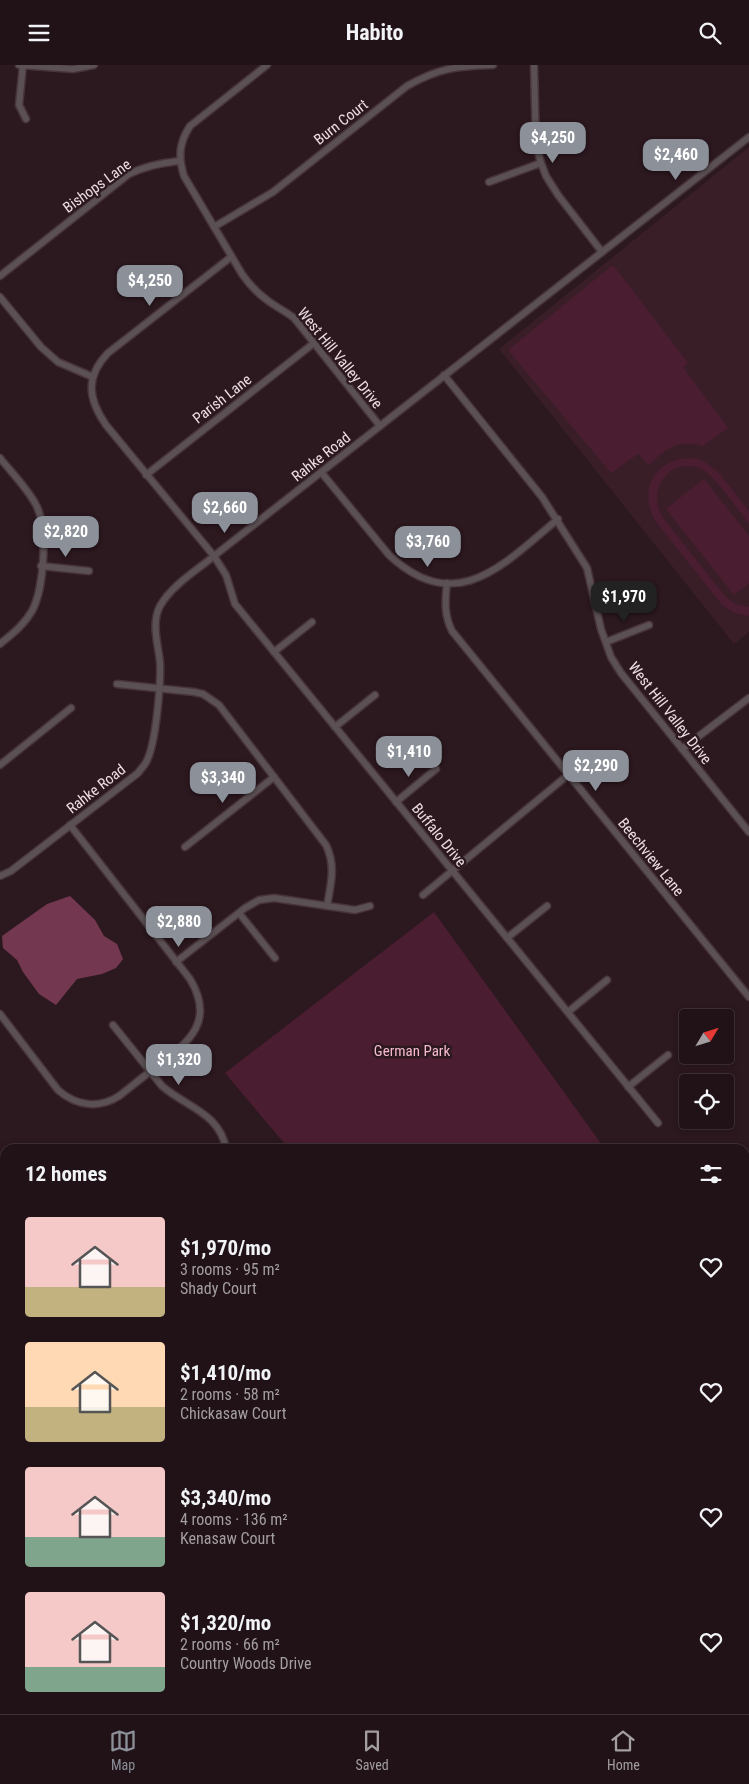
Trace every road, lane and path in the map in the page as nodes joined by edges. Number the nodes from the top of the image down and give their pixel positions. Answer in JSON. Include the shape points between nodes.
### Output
{"nodes":[{"id":1,"x":19,"y":65,"type":"edge"},
{"id":2,"x":23,"y":65,"type":"edge"},
{"id":3,"x":94,"y":65,"type":"edge"},
{"id":4,"x":267,"y":65,"type":"edge"},
{"id":5,"x":493,"y":65,"type":"edge"},
{"id":6,"x":534,"y":65,"type":"edge"},
{"id":7,"x":447,"y":67,"type":"edge"},
{"id":8,"x":26,"y":119,"type":"dead end"},
{"id":9,"x":749,"y":137,"type":"edge"},
{"id":10,"x":179,"y":161,"type":"junction"},
{"id":11,"x":541,"y":163,"type":"junction"},
{"id":12,"x":489,"y":182,"type":"dead end"},
{"id":13,"x":214,"y":227,"type":"junction"},
{"id":14,"x":602,"y":252,"type":"junction"},
{"id":15,"x":231,"y":257,"type":"junction"},
{"id":16,"x":0,"y":275,"type":"edge"},
{"id":17,"x":0,"y":297,"type":"edge"},
{"id":18,"x":314,"y":343,"type":"junction"},
{"id":19,"x":444,"y":375,"type":"junction"},
{"id":20,"x":93,"y":377,"type":"junction"},
{"id":21,"x":380,"y":426,"type":"junction"},
{"id":22,"x":0,"y":458,"type":"edge"},
{"id":23,"x":321,"y":472,"type":"junction"},
{"id":24,"x":146,"y":475,"type":"junction"},
{"id":25,"x":558,"y":519,"type":"junction"},
{"id":26,"x":214,"y":556,"type":"junction"},
{"id":27,"x":41,"y":566,"type":"junction"},
{"id":28,"x":89,"y":571,"type":"dead end"},
{"id":29,"x":446,"y":583,"type":"junction"},
{"id":30,"x":312,"y":622,"type":"dead end"},
{"id":31,"x":649,"y":625,"type":"dead end"},
{"id":32,"x":606,"y":642,"type":"junction"},
{"id":33,"x":0,"y":644,"type":"edge"},
{"id":34,"x":274,"y":652,"type":"junction"},
{"id":35,"x":117,"y":684,"type":"dead end"},
{"id":36,"x":160,"y":688,"type":"junction"},
{"id":37,"x":375,"y":695,"type":"dead end"},
{"id":38,"x":749,"y":698,"type":"edge"},
{"id":39,"x":71,"y":708,"type":"dead end"},
{"id":40,"x":336,"y":727,"type":"junction"},
{"id":41,"x":682,"y":749,"type":"junction"},
{"id":42,"x":0,"y":765,"type":"edge"},
{"id":43,"x":436,"y":769,"type":"dead end"},
{"id":44,"x":568,"y":775,"type":"junction"},
{"id":45,"x":274,"y":777,"type":"junction"},
{"id":46,"x":396,"y":803,"type":"junction"},
{"id":47,"x":746,"y":823,"type":"edge"},
{"id":48,"x":70,"y":825,"type":"junction"},
{"id":49,"x":749,"y":832,"type":"edge"},
{"id":50,"x":185,"y":847,"type":"dead end"},
{"id":51,"x":452,"y":870,"type":"junction"},
{"id":52,"x":0,"y":876,"type":"edge"},
{"id":53,"x":423,"y":895,"type":"dead end"},
{"id":54,"x":327,"y":906,"type":"junction"},
{"id":55,"x":370,"y":906,"type":"dead end"},
{"id":56,"x":547,"y":906,"type":"dead end"},
{"id":57,"x":239,"y":913,"type":"junction"},
{"id":58,"x":507,"y":938,"type":"junction"},
{"id":59,"x":275,"y":959,"type":"dead end"},
{"id":60,"x":176,"y":962,"type":"junction"},
{"id":61,"x":607,"y":980,"type":"dead end"},
{"id":62,"x":749,"y":997,"type":"edge"},
{"id":63,"x":568,"y":1012,"type":"junction"},
{"id":64,"x":0,"y":1014,"type":"edge"},
{"id":65,"x":113,"y":1025,"type":"dead end"},
{"id":66,"x":668,"y":1055,"type":"dead end"},
{"id":67,"x":150,"y":1071,"type":"junction"},
{"id":68,"x":628,"y":1087,"type":"junction"},
{"id":69,"x":658,"y":1123,"type":"dead end"},
{"id":70,"x":225,"y":1144,"type":"edge"}],
"edges":[{"from":1,"to":2,"type":"street"},
{"from":2,"to":3,"type":"street","via":[[73,69]]},
{"from":2,"to":8,"type":"street","via":[[20,105]]},
{"from":4,"to":10,"type":"street","via":[[190,127],[183,137]]},
{"from":5,"to":7,"type":"street","name":"Burn Court"},
{"from":6,"to":11,"type":"street","via":[[536,145]]},
{"from":7,"to":13,"type":"street","name":"Burn Court","via":[[407,86],[273,192]]},
{"from":9,"to":14,"type":"street","name":"Rahke Road"},
{"from":10,"to":13,"type":"street","name":"West Hill Valley Drive","via":[[184,176]]},
{"from":10,"to":16,"type":"street","name":"Bishops Lane","via":[[158,163],[129,174]]},
{"from":11,"to":12,"type":"street"},
{"from":11,"to":14,"type":"street","via":[[558,195]]},
{"from":13,"to":15,"type":"street","name":"West Hill Valley Drive"},
{"from":14,"to":19,"type":"street","name":"Rahke Road"},
{"from":15,"to":18,"type":"street","name":"West Hill Valley Drive","via":[[251,287],[285,311]]},
{"from":15,"to":20,"type":"street","via":[[108,353]]},
{"from":17,"to":20,"type":"street","via":[[41,347],[58,362]]},
{"from":18,"to":21,"type":"street","name":"West Hill Valley Drive"},
{"from":18,"to":24,"type":"street","name":"Parish Lane"},
{"from":19,"to":21,"type":"street","name":"Rahke Road"},
{"from":19,"to":25,"type":"street","name":"West Hill Valley Drive"},
{"from":20,"to":24,"type":"street","name":"Buffalo Drive","via":[[91,393],[96,411]]},
{"from":21,"to":23,"type":"street","name":"Rahke Road"},
{"from":22,"to":27,"type":"street","via":[[39,511],[44,533]]},
{"from":23,"to":26,"type":"street","name":"Rahke Road"},
{"from":23,"to":29,"type":"street","via":[[398,564],[419,577]]},
{"from":24,"to":26,"type":"street","name":"Buffalo Drive"},
{"from":25,"to":29,"type":"street","via":[[483,577]]},
{"from":25,"to":32,"type":"street","name":"West Hill Valley Drive","via":[[587,568]]},
{"from":26,"to":34,"type":"street","name":"Buffalo Drive","via":[[226,575],[235,603]]},
{"from":26,"to":36,"type":"street","name":"Rahke Road","via":[[170,592],[160,607],[155,624]]},
{"from":27,"to":28,"type":"street"},
{"from":27,"to":33,"type":"street","via":[[38,595],[31,613]]},
{"from":29,"to":44,"type":"street","name":"Beechview Lane","via":[[444,607],[452,631]]},
{"from":30,"to":34,"type":"street"},
{"from":31,"to":32,"type":"street"},
{"from":32,"to":41,"type":"street","name":"West Hill Valley Drive","via":[[621,673]]},
{"from":34,"to":40,"type":"street","name":"Buffalo Drive"},
{"from":35,"to":36,"type":"street"},
{"from":36,"to":45,"type":"street","via":[[194,692],[212,699]]},
{"from":36,"to":48,"type":"street","name":"Rahke Road","via":[[152,749],[146,764]]},
{"from":37,"to":40,"type":"street"},
{"from":38,"to":41,"type":"street"},
{"from":39,"to":42,"type":"street"},
{"from":40,"to":46,"type":"street","name":"Buffalo Drive"},
{"from":41,"to":47,"type":"street","name":"West Hill Valley Drive"},
{"from":43,"to":46,"type":"street"},
{"from":44,"to":51,"type":"street"},
{"from":44,"to":62,"type":"street","name":"Beechview Lane"},
{"from":45,"to":50,"type":"street"},
{"from":45,"to":54,"type":"street","via":[[331,856],[333,874]]},
{"from":46,"to":51,"type":"street","name":"Buffalo Drive"},
{"from":47,"to":49,"type":"street","name":"West Hill Valley Drive"},
{"from":48,"to":52,"type":"street","name":"Rahke Road","via":[[12,871]]},
{"from":48,"to":60,"type":"street"},
{"from":51,"to":53,"type":"street"},
{"from":51,"to":58,"type":"street","name":"Buffalo Drive"},
{"from":54,"to":55,"type":"street","via":[[355,910]]},
{"from":54,"to":57,"type":"street","via":[[274,898],[259,900]]},
{"from":56,"to":58,"type":"street"},
{"from":57,"to":59,"type":"street"},
{"from":57,"to":60,"type":"street"},
{"from":58,"to":63,"type":"street","name":"Buffalo Drive"},
{"from":60,"to":67,"type":"street","via":[[196,990],[200,1008],[198,1023],[185,1045]]},
{"from":61,"to":63,"type":"street"},
{"from":63,"to":68,"type":"street","name":"Buffalo Drive"},
{"from":64,"to":67,"type":"street","via":[[58,1090],[79,1103],[108,1102]]},
{"from":65,"to":67,"type":"street"},
{"from":66,"to":68,"type":"street"},
{"from":67,"to":70,"type":"street","via":[[172,1095],[202,1111],[217,1127]]},
{"from":68,"to":69,"type":"street","name":"Buffalo Drive"}]}
